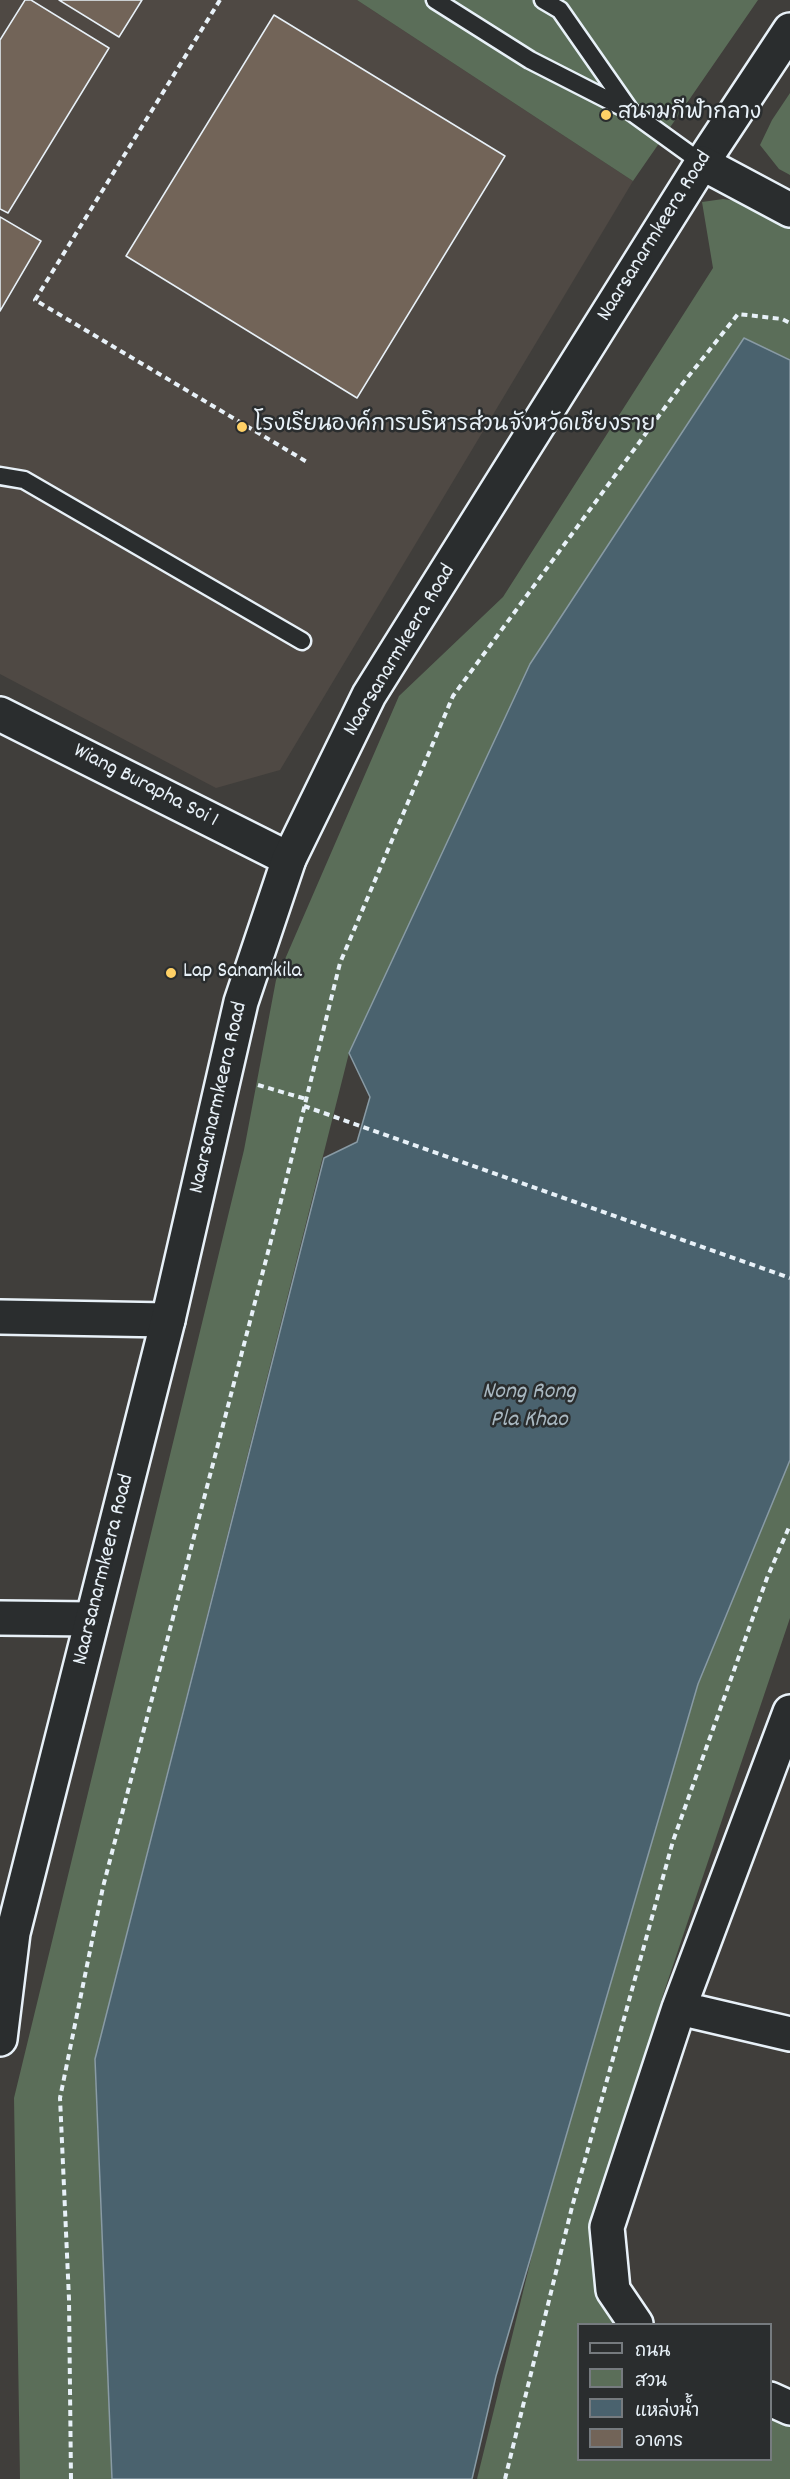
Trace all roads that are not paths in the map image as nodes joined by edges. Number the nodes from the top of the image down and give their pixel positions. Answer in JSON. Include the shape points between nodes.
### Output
{"nodes":[{"id":1,"x":435,"y":0,"type":"edge"},
{"id":2,"x":543,"y":0,"type":"edge"},
{"id":3,"x":790,"y":30,"type":"edge"},
{"id":4,"x":630,"y":111,"type":"junction"},
{"id":5,"x":702,"y":163,"type":"junction"},
{"id":6,"x":790,"y":210,"type":"edge"},
{"id":7,"x":0,"y":476,"type":"edge"},
{"id":8,"x":303,"y":641,"type":"dead end"},
{"id":9,"x":0,"y":714,"type":"edge"},
{"id":10,"x":289,"y":859,"type":"junction"},
{"id":11,"x":0,"y":1317,"type":"edge"},
{"id":12,"x":168,"y":1320,"type":"junction"},
{"id":13,"x":0,"y":1618,"type":"edge"},
{"id":14,"x":92,"y":1619,"type":"junction"},
{"id":15,"x":790,"y":1713,"type":"edge"},
{"id":16,"x":7,"y":1933,"type":"edge"},
{"id":17,"x":680,"y":2008,"type":"junction"},
{"id":18,"x":790,"y":2034,"type":"edge"},
{"id":19,"x":0,"y":2039,"type":"edge"},
{"id":20,"x":635,"y":2323,"type":"edge"},
{"id":21,"x":772,"y":2399,"type":"edge"},
{"id":22,"x":790,"y":2408,"type":"edge"}],
"edges":[{"from":1,"to":4,"type":"lane","via":[[530,60]]},
{"from":2,"to":4,"type":"lane","via":[[560,10]]},
{"from":3,"to":5,"type":"street","name":"Naarsanarmkeera Road"},
{"from":4,"to":5,"type":"lane"},
{"from":5,"to":6,"type":"street"},
{"from":5,"to":10,"type":"street","name":"Naarsanarmkeera Road","via":[[369,695]]},
{"from":7,"to":8,"type":"lane","via":[[24,480]]},
{"from":9,"to":10,"type":"street","name":"Wiang Burapha Soi 1"},
{"from":10,"to":12,"type":"street","name":"Naarsanarmkeera Road","via":[[241,1002]]},
{"from":11,"to":12,"type":"street"},
{"from":12,"to":14,"type":"street","name":"Naarsanarmkeera Road"},
{"from":13,"to":14,"type":"street"},
{"from":14,"to":16,"type":"street","name":"Naarsanarmkeera Road"},
{"from":15,"to":17,"type":"street"},
{"from":16,"to":19,"type":"street","name":"Naarsanarmkeera Road"},
{"from":17,"to":18,"type":"street"},
{"from":17,"to":20,"type":"street","via":[[607,2228],[613,2290]]},
{"from":21,"to":22,"type":"street"}]}
